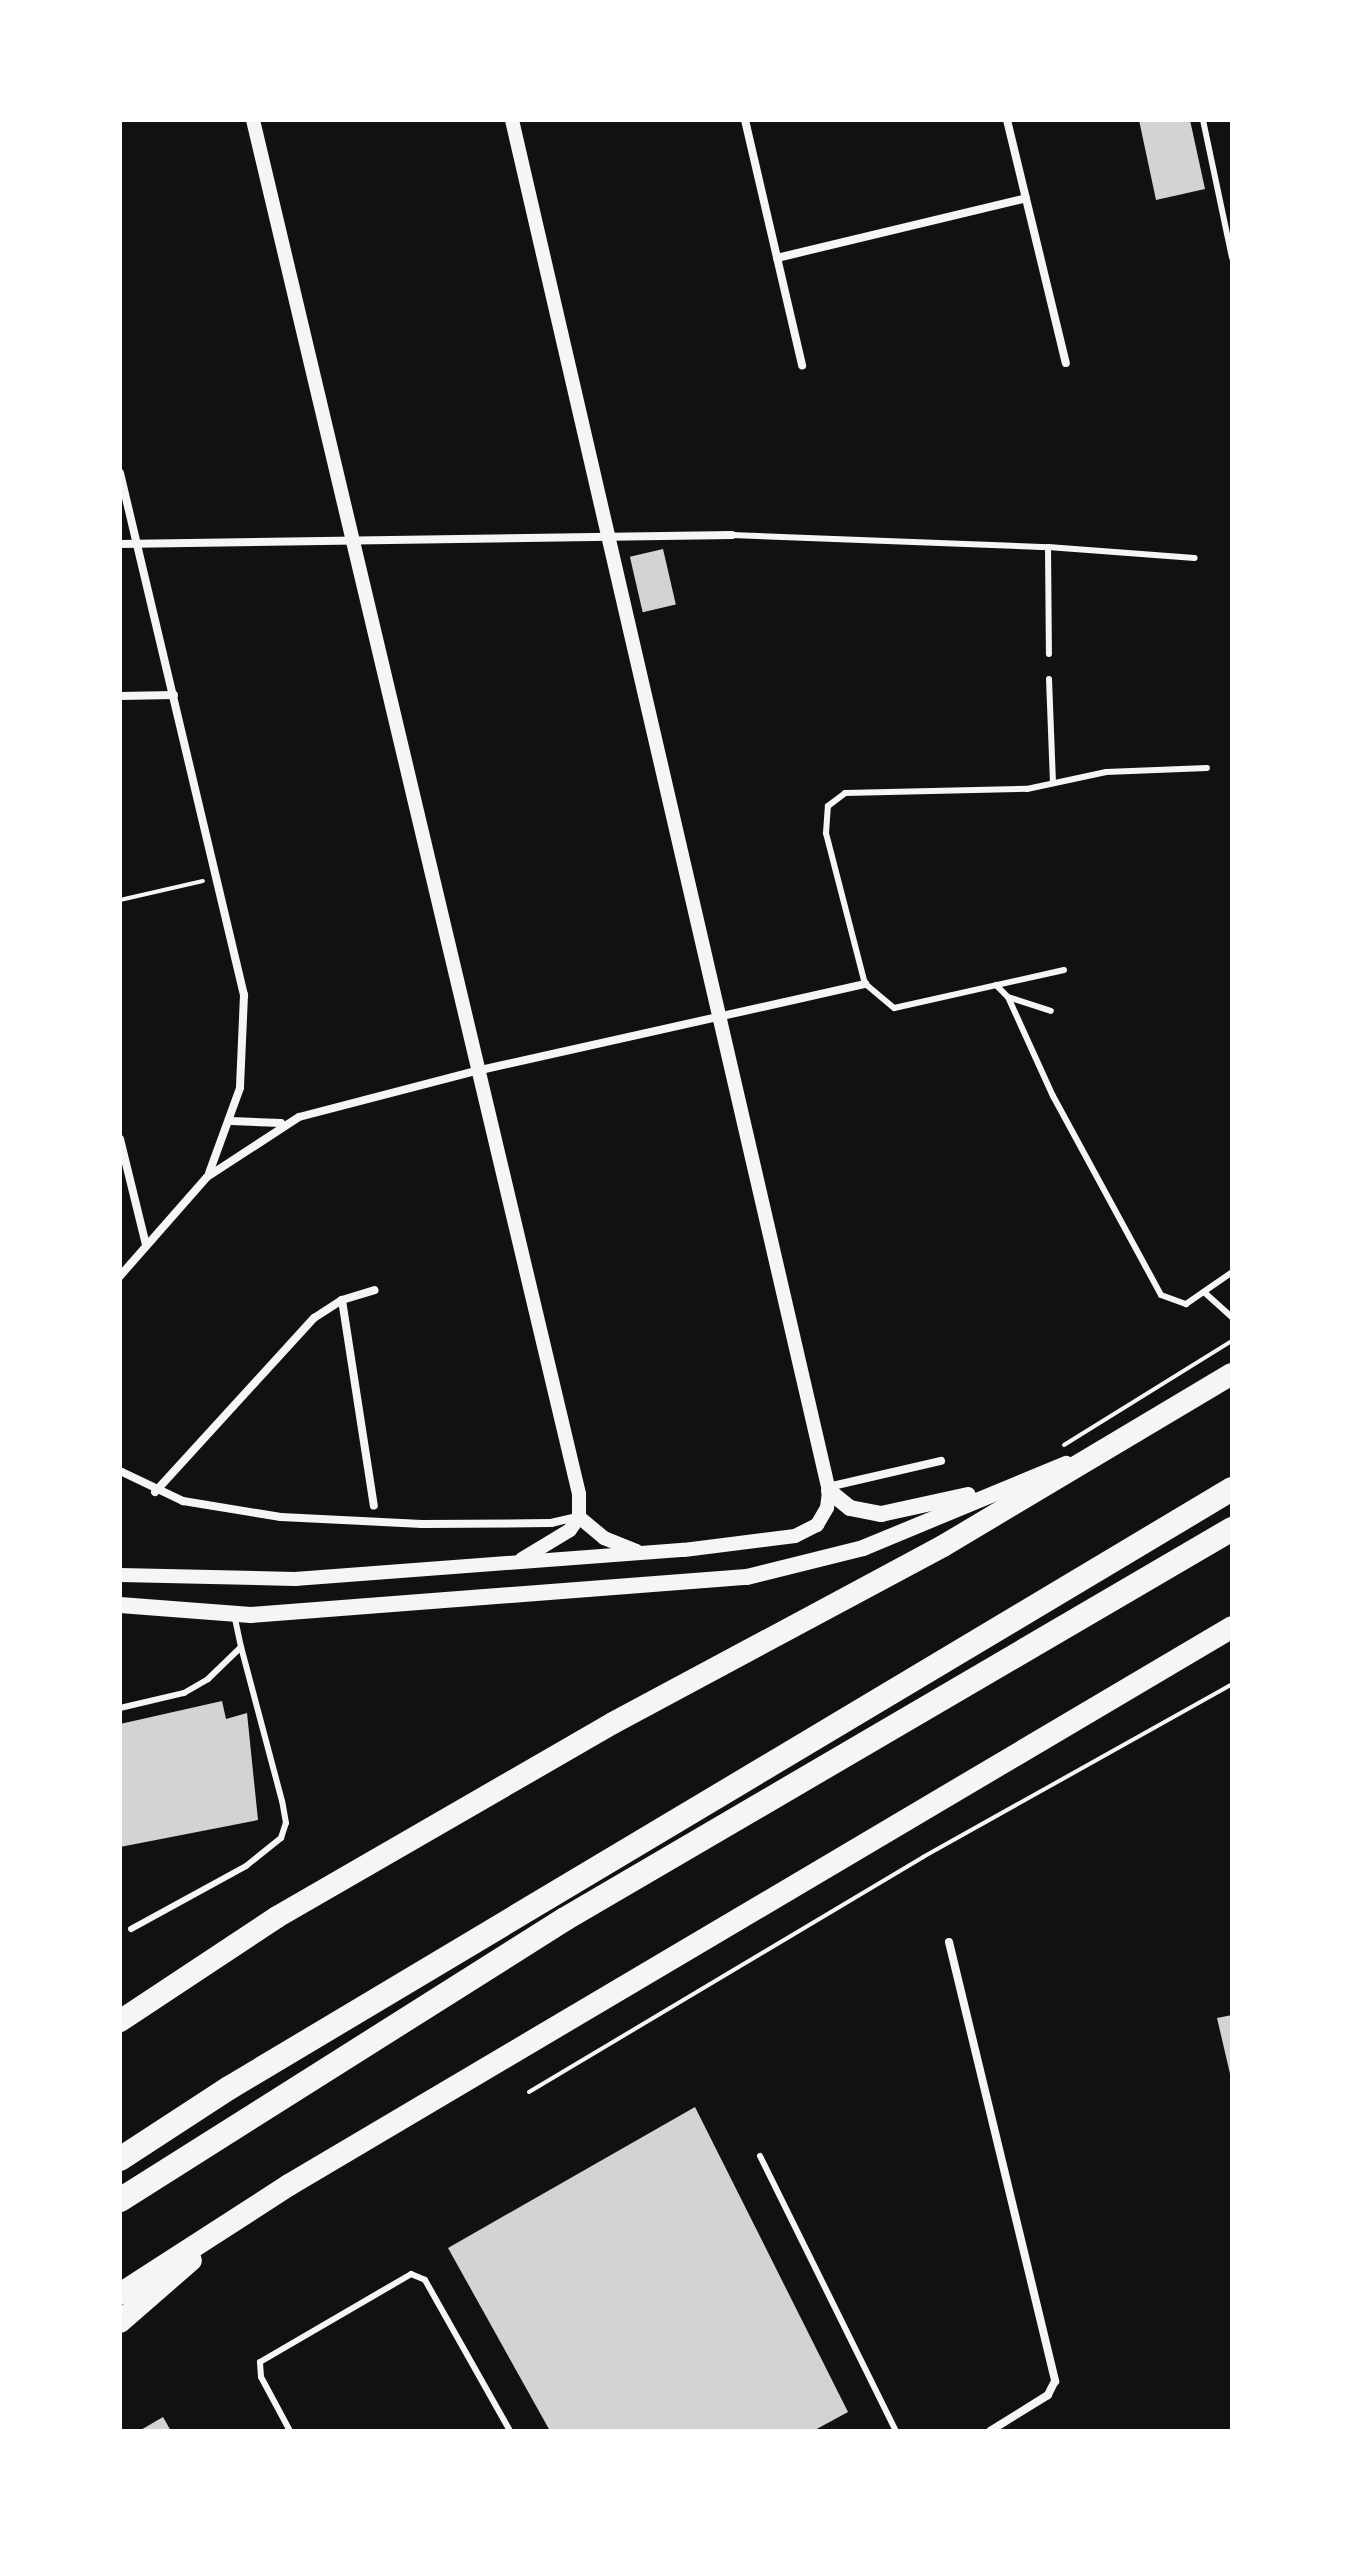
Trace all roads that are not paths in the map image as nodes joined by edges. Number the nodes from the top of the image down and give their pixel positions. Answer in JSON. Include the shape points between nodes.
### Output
{"nodes":[{"id":1,"x":253,"y":120,"type":"edge"},
{"id":2,"x":512,"y":120,"type":"edge"},
{"id":3,"x":745,"y":120,"type":"edge"},
{"id":4,"x":1007,"y":120,"type":"edge"},
{"id":5,"x":1203,"y":120,"type":"edge"},
{"id":6,"x":1026,"y":198,"type":"junction"},
{"id":7,"x":777,"y":258,"type":"junction"},
{"id":8,"x":1232,"y":258,"type":"edge"},
{"id":9,"x":1066,"y":363,"type":"dead end"},
{"id":10,"x":802,"y":365,"type":"dead end"},
{"id":11,"x":120,"y":473,"type":"edge"},
{"id":12,"x":605,"y":533,"type":"junction"},
{"id":13,"x":732,"y":535,"type":"joint"},
{"id":14,"x":351,"y":539,"type":"junction"},
{"id":15,"x":120,"y":544,"type":"edge"},
{"id":16,"x":137,"y":544,"type":"junction"},
{"id":17,"x":1048,"y":547,"type":"junction"},
{"id":18,"x":1195,"y":558,"type":"dead end"},
{"id":19,"x":1049,"y":654,"type":"dead end"},
{"id":20,"x":1049,"y":679,"type":"dead end"},
{"id":21,"x":174,"y":695,"type":"junction"},
{"id":22,"x":120,"y":696,"type":"edge"},
{"id":23,"x":1207,"y":768,"type":"dead end"},
{"id":24,"x":1053,"y":782,"type":"junction"},
{"id":25,"x":1064,"y":970,"type":"dead end"},
{"id":26,"x":865,"y":984,"type":"junction"},
{"id":27,"x":996,"y":985,"type":"junction"},
{"id":28,"x":1008,"y":997,"type":"junction"},
{"id":29,"x":1051,"y":1011,"type":"dead end"},
{"id":30,"x":718,"y":1017,"type":"junction"},
{"id":31,"x":476,"y":1071,"type":"junction"},
{"id":32,"x":231,"y":1121,"type":"junction"},
{"id":33,"x":286,"y":1123,"type":"junction"},
{"id":34,"x":120,"y":1139,"type":"edge"},
{"id":35,"x":207,"y":1177,"type":"junction"},
{"id":36,"x":146,"y":1245,"type":"junction"},
{"id":37,"x":1231,"y":1273,"type":"edge"},
{"id":38,"x":120,"y":1276,"type":"edge"},
{"id":39,"x":375,"y":1290,"type":"dead end"},
{"id":40,"x":1204,"y":1292,"type":"junction"},
{"id":41,"x":342,"y":1300,"type":"junction"},
{"id":42,"x":1232,"y":1317,"type":"edge"},
{"id":43,"x":1232,"y":1374,"type":"edge"},
{"id":44,"x":1108,"y":1447,"type":"junction"},
{"id":45,"x":941,"y":1461,"type":"dead end"},
{"id":46,"x":120,"y":1471,"type":"edge"},
{"id":47,"x":1020,"y":1482,"type":"junction"},
{"id":48,"x":828,"y":1489,"type":"junction"},
{"id":49,"x":1232,"y":1489,"type":"edge"},
{"id":50,"x":155,"y":1492,"type":"junction"},
{"id":51,"x":374,"y":1506,"type":"dead end"},
{"id":52,"x":579,"y":1517,"type":"junction"},
{"id":53,"x":1232,"y":1529,"type":"edge"},
{"id":54,"x":641,"y":1553,"type":"junction"},
{"id":55,"x":510,"y":1564,"type":"junction"},
{"id":56,"x":120,"y":1575,"type":"edge"},
{"id":57,"x":120,"y":1605,"type":"edge"},
{"id":58,"x":233,"y":1614,"type":"junction"},
{"id":59,"x":1232,"y":1627,"type":"edge"},
{"id":60,"x":241,"y":1647,"type":"junction"},
{"id":61,"x":120,"y":1708,"type":"edge"},
{"id":62,"x":131,"y":1929,"type":"dead end"},
{"id":63,"x":949,"y":1942,"type":"dead end"},
{"id":64,"x":120,"y":2021,"type":"edge"},
{"id":65,"x":760,"y":2156,"type":"dead end"},
{"id":66,"x":120,"y":2159,"type":"edge"},
{"id":67,"x":120,"y":2200,"type":"edge"},
{"id":68,"x":224,"y":2228,"type":"junction"},
{"id":69,"x":120,"y":2294,"type":"edge"},
{"id":70,"x":120,"y":2322,"type":"edge"},
{"id":71,"x":290,"y":2431,"type":"edge"},
{"id":72,"x":510,"y":2431,"type":"edge"},
{"id":73,"x":896,"y":2431,"type":"edge"},
{"id":74,"x":990,"y":2431,"type":"edge"}],
"edges":[{"from":1,"to":14,"type":"street"},
{"from":2,"to":12,"type":"street"},
{"from":3,"to":7,"type":"street"},
{"from":4,"to":6,"type":"street"},
{"from":5,"to":8,"type":"lane"},
{"from":6,"to":7,"type":"street"},
{"from":6,"to":9,"type":"street"},
{"from":7,"to":10,"type":"street"},
{"from":11,"to":16,"type":"street"},
{"from":12,"to":13,"type":"street"},
{"from":12,"to":14,"type":"street"},
{"from":12,"to":30,"type":"street"},
{"from":13,"to":17,"type":"lane"},
{"from":14,"to":16,"type":"street"},
{"from":14,"to":31,"type":"street"},
{"from":15,"to":16,"type":"street"},
{"from":16,"to":21,"type":"street"},
{"from":17,"to":18,"type":"lane"},
{"from":17,"to":19,"type":"lane"},
{"from":20,"to":24,"type":"lane"},
{"from":21,"to":22,"type":"street"},
{"from":21,"to":32,"type":"street","via":[[244,995],[242,1076]]},
{"from":23,"to":24,"type":"lane","via":[[1106,772]]},
{"from":24,"to":26,"type":"lane","via":[[1027,789],[858,792],[834,798],[824,824]]},
{"from":25,"to":27,"type":"lane"},
{"from":26,"to":27,"type":"lane","via":[[894,1008]]},
{"from":26,"to":30,"type":"street"},
{"from":27,"to":28,"type":"lane"},
{"from":28,"to":29,"type":"lane"},
{"from":28,"to":40,"type":"lane","via":[[1053,1096],[1161,1295],[1186,1304]]},
{"from":30,"to":31,"type":"street"},
{"from":30,"to":48,"type":"street"},
{"from":31,"to":33,"type":"street"},
{"from":31,"to":52,"type":"street","via":[[579,1494]]},
{"from":32,"to":33,"type":"street"},
{"from":32,"to":35,"type":"street"},
{"from":33,"to":35,"type":"street"},
{"from":34,"to":36,"type":"street"},
{"from":35,"to":36,"type":"street"},
{"from":36,"to":38,"type":"street"},
{"from":37,"to":40,"type":"lane"},
{"from":39,"to":41,"type":"street"},
{"from":40,"to":42,"type":"lane"},
{"from":41,"to":50,"type":"street","via":[[314,1318]]},
{"from":41,"to":51,"type":"street"},
{"from":43,"to":44,"type":"highway"},
{"from":44,"to":47,"type":"main road"},
{"from":44,"to":64,"type":"highway","via":[[943,1546],[613,1723],[317,1893]]},
{"from":45,"to":48,"type":"street"},
{"from":46,"to":50,"type":"street"},
{"from":47,"to":48,"type":"main road","via":[[881,1514],[850,1508]]},
{"from":47,"to":58,"type":"main road","via":[[863,1548],[747,1577]]},
{"from":48,"to":54,"type":"street","via":[[817,1525],[795,1536]]},
{"from":49,"to":66,"type":"highway","via":[[282,2056]]},
{"from":50,"to":52,"type":"street","via":[[234,1510],[335,1521],[551,1523]]},
{"from":52,"to":54,"type":"street","via":[[604,1538]]},
{"from":52,"to":55,"type":"street","via":[[560,1539]]},
{"from":53,"to":67,"type":"highway","via":[[565,1919]]},
{"from":54,"to":55,"type":"street"},
{"from":55,"to":56,"type":"street","via":[[295,1579]]},
{"from":57,"to":58,"type":"main road"},
{"from":58,"to":60,"type":"lane"},
{"from":59,"to":68,"type":"highway"},
{"from":60,"to":61,"type":"lane","via":[[208,1679],[184,1693]]},
{"from":60,"to":62,"type":"lane","via":[[282,1801],[286,1823],[281,1838],[246,1866]]},
{"from":63,"to":74,"type":"street","via":[[1053,2372],[1048,2395]]},
{"from":65,"to":73,"type":"lane"},
{"from":68,"to":69,"type":"highway"},
{"from":68,"to":70,"type":"highway"},
{"from":71,"to":72,"type":"lane","via":[[261,2377],[260,2362],[411,2274],[425,2280]]}]}
